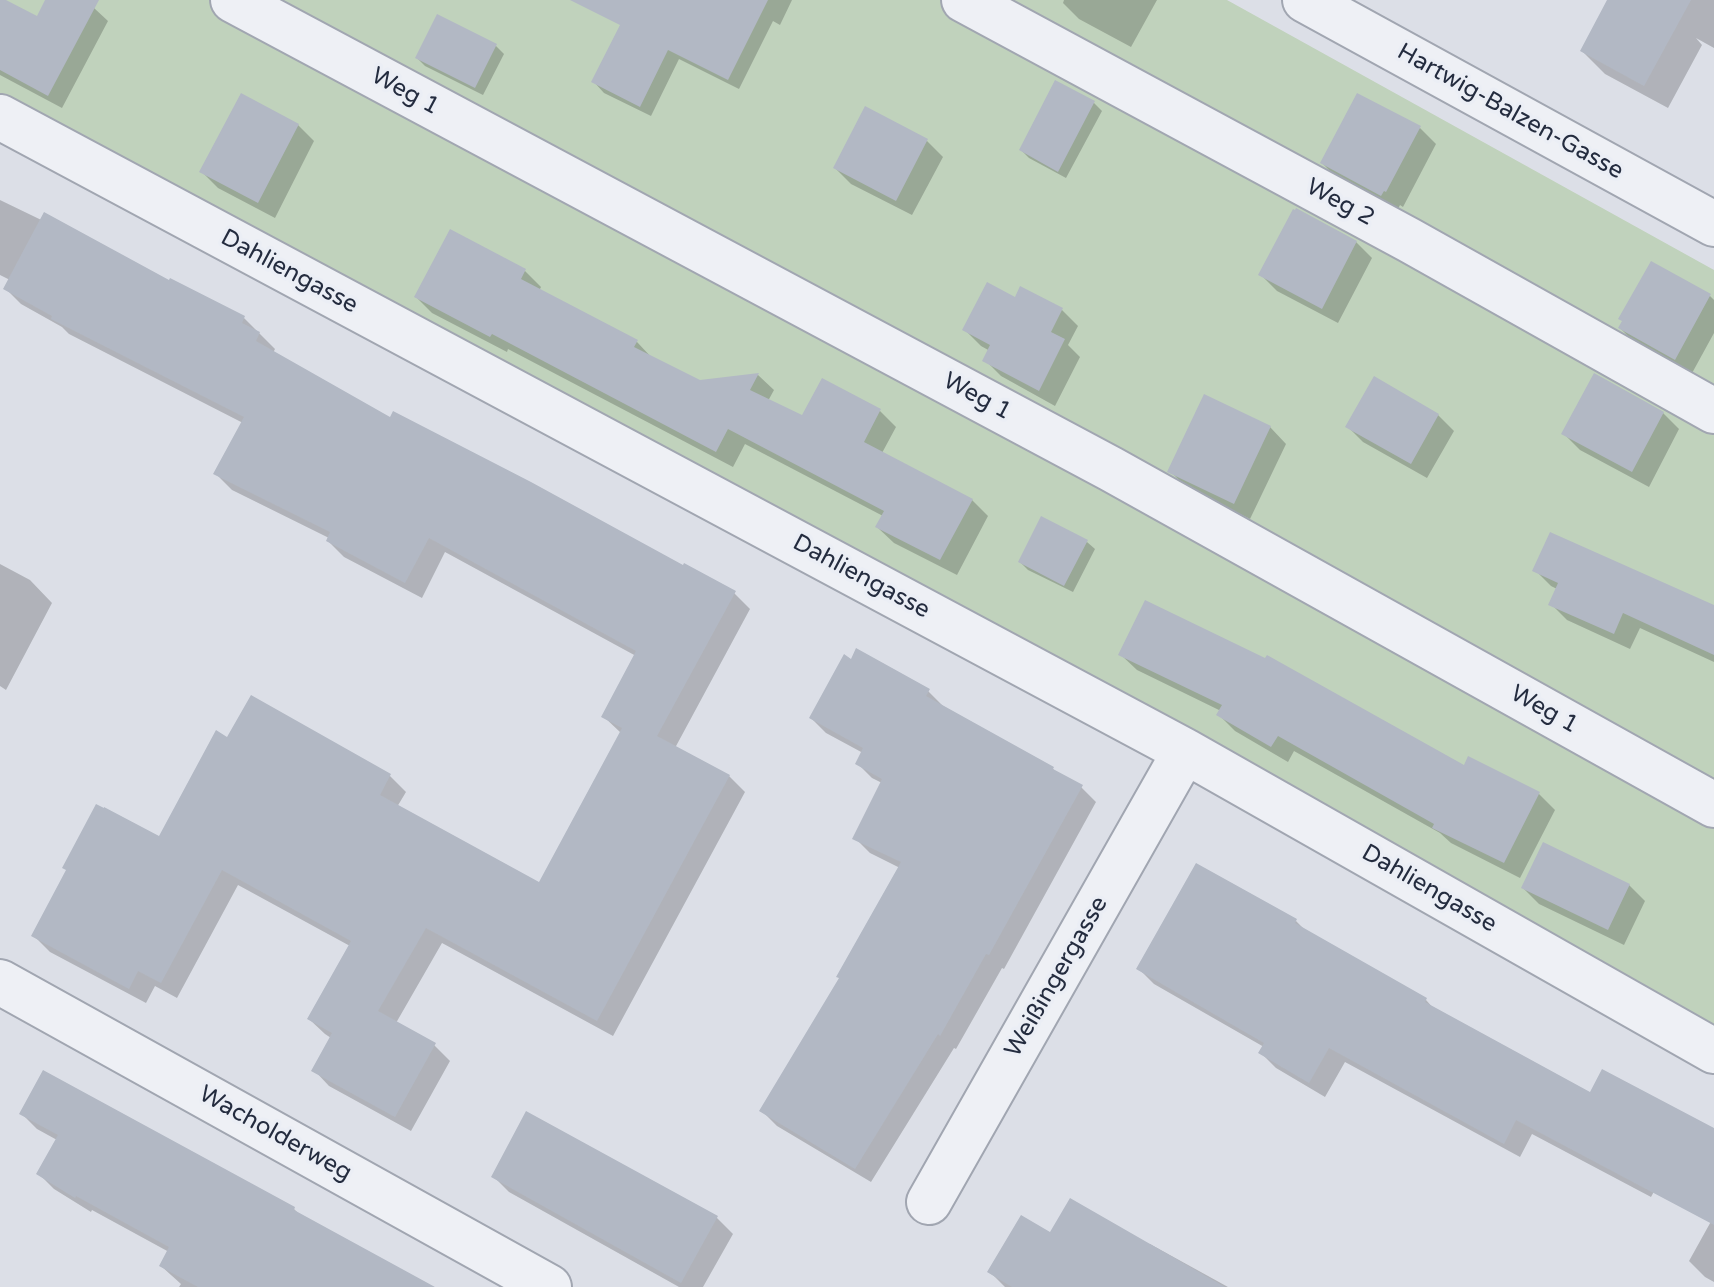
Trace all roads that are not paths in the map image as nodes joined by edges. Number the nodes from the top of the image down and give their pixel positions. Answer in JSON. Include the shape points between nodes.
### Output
{"nodes":[{"id":1,"x":233,"y":0,"type":"edge"},
{"id":2,"x":964,"y":0,"type":"edge"},
{"id":3,"x":1305,"y":0,"type":"edge"},
{"id":4,"x":0,"y":117,"type":"edge"},
{"id":5,"x":1714,"y":224,"type":"edge"},
{"id":6,"x":1714,"y":411,"type":"edge"},
{"id":7,"x":1185,"y":751,"type":"junction"},
{"id":8,"x":1714,"y":805,"type":"edge"},
{"id":9,"x":0,"y":982,"type":"edge"},
{"id":10,"x":1714,"y":1051,"type":"edge"},
{"id":11,"x":929,"y":1202,"type":"dead end"},
{"id":12,"x":549,"y":1287,"type":"edge"}],
"edges":[{"from":1,"to":8,"type":"street","name":"Weg 1","via":[[1111,469]]},
{"from":2,"to":6,"type":"street","name":"Weg 2"},
{"from":3,"to":5,"type":"street","name":"Hartwig-Balzen-Gasse"},
{"from":4,"to":7,"type":"street","name":"Dahliengasse"},
{"from":7,"to":10,"type":"street","name":"Dahliengasse"},
{"from":7,"to":11,"type":"street","name":"Weißingergasse"},
{"from":9,"to":12,"type":"street","name":"Wacholderweg"}]}
